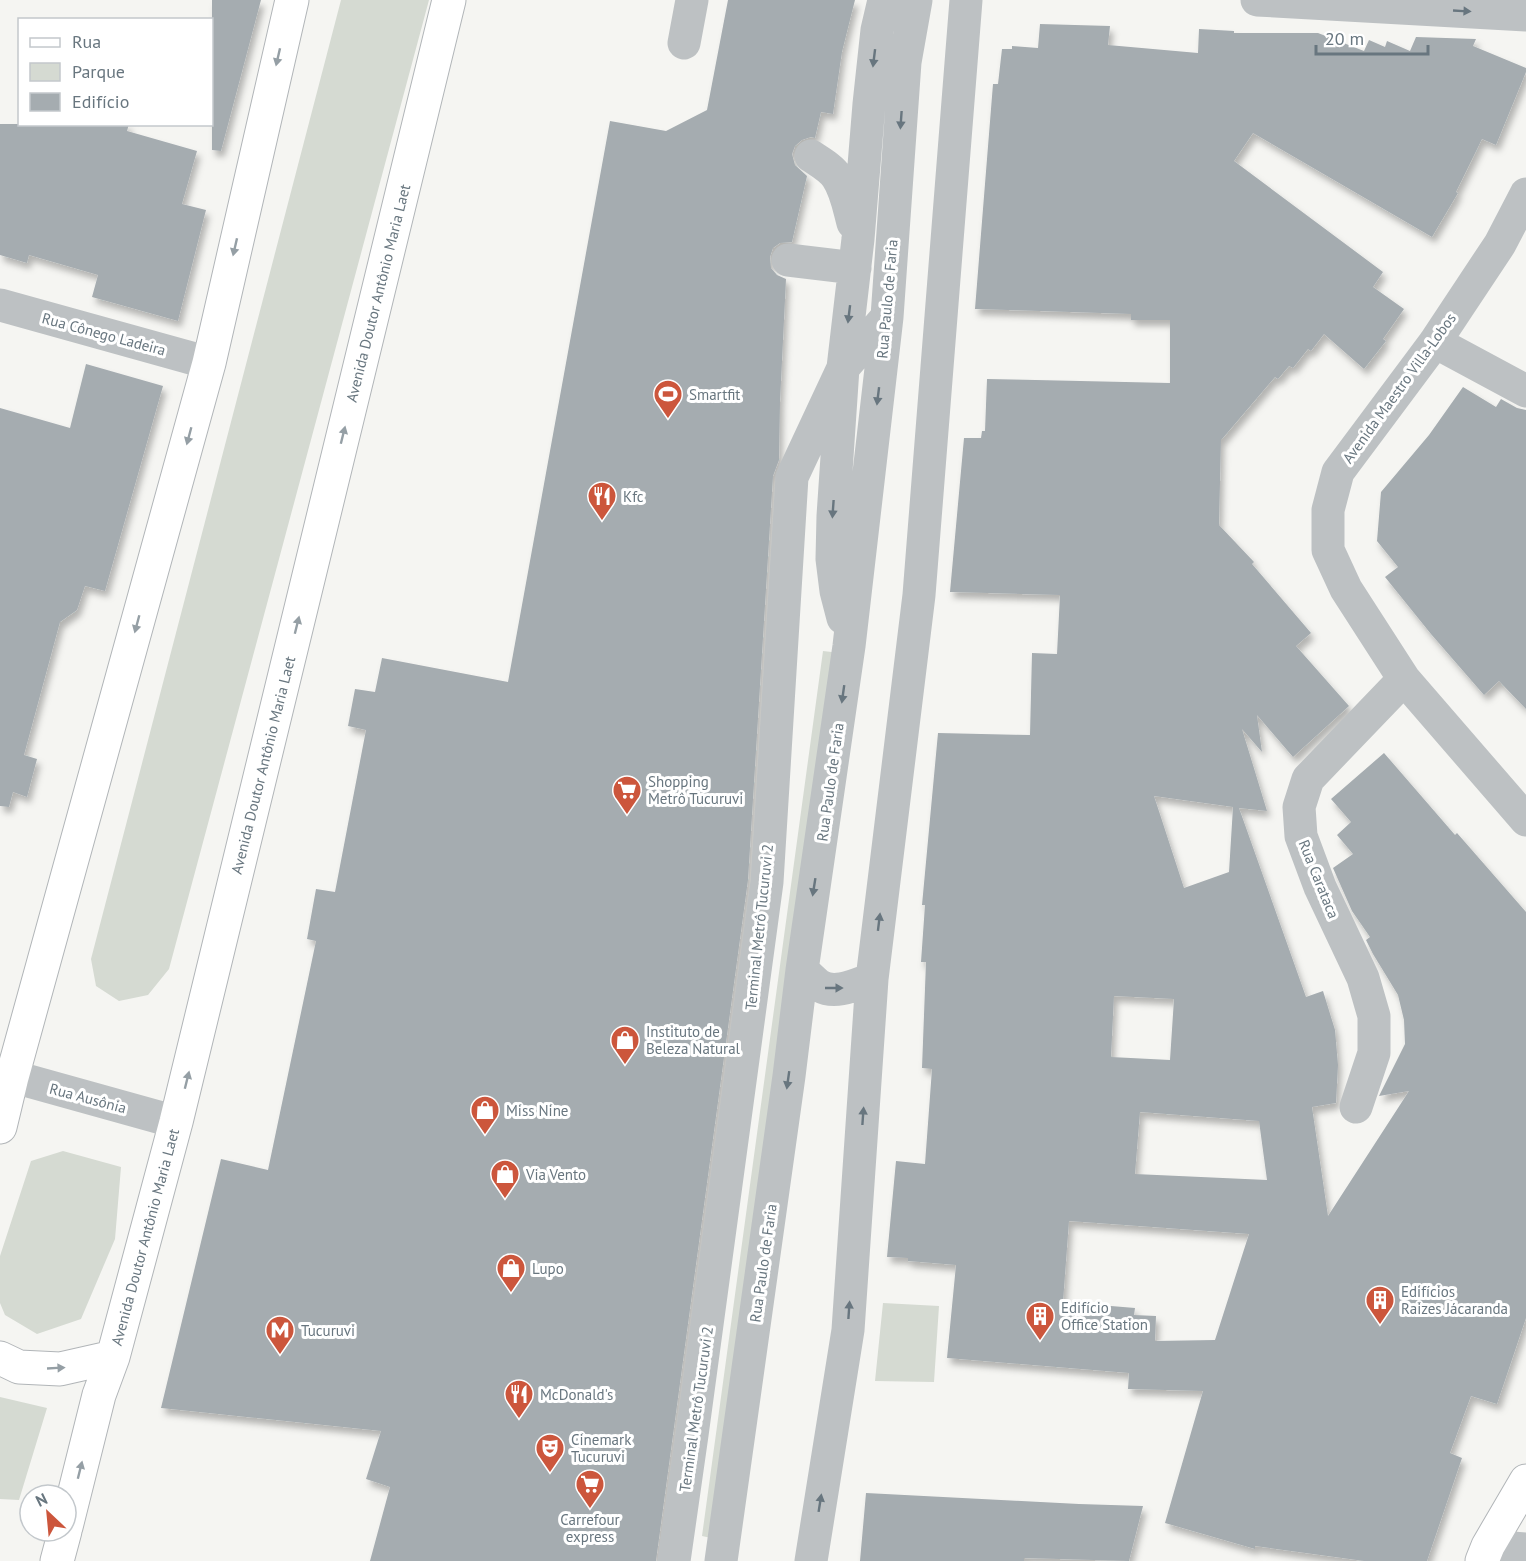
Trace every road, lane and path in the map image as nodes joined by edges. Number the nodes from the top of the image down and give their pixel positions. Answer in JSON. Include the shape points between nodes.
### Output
{"nodes":[{"id":1,"x":292,"y":0,"type":"edge"},
{"id":2,"x":448,"y":0,"type":"edge"},
{"id":3,"x":692,"y":0,"type":"edge"},
{"id":4,"x":884,"y":0,"type":"edge"},
{"id":5,"x":916,"y":0,"type":"edge"},
{"id":6,"x":966,"y":0,"type":"edge"},
{"id":7,"x":1257,"y":0,"type":"edge"},
{"id":8,"x":1526,"y":15,"type":"edge"},
{"id":9,"x":684,"y":43,"type":"dead end"},
{"id":10,"x":869,"y":104,"type":"junction"},
{"id":11,"x":1526,"y":194,"type":"edge"},
{"id":12,"x":856,"y":253,"type":"junction"},
{"id":13,"x":788,"y":260,"type":"dead end"},
{"id":14,"x":0,"y":305,"type":"edge"},
{"id":15,"x":887,"y":317,"type":"junction"},
{"id":16,"x":1435,"y":342,"type":"junction"},
{"id":17,"x":209,"y":363,"type":"junction"},
{"id":18,"x":843,"y":368,"type":"junction"},
{"id":19,"x":1526,"y":391,"type":"edge"},
{"id":20,"x":849,"y":646,"type":"junction"},
{"id":21,"x":1404,"y":679,"type":"junction"},
{"id":22,"x":1526,"y":820,"type":"edge"},
{"id":23,"x":802,"y":970,"type":"junction"},
{"id":24,"x":872,"y":979,"type":"junction"},
{"id":25,"x":6,"y":1075,"type":"edge"},
{"id":26,"x":1356,"y":1107,"type":"dead end"},
{"id":27,"x":176,"y":1122,"type":"junction"},
{"id":28,"x":0,"y":1127,"type":"edge"},
{"id":29,"x":113,"y":1357,"type":"junction"},
{"id":30,"x":0,"y":1358,"type":"edge"},
{"id":31,"x":1526,"y":1481,"type":"edge"},
{"id":32,"x":77,"y":1483,"type":"edge"},
{"id":33,"x":62,"y":1543,"type":"edge"},
{"id":34,"x":1526,"y":1549,"type":"edge"},
{"id":35,"x":1485,"y":1554,"type":"edge"},
{"id":36,"x":57,"y":1561,"type":"edge"},
{"id":37,"x":674,"y":1561,"type":"edge"},
{"id":38,"x":721,"y":1561,"type":"edge"},
{"id":39,"x":811,"y":1561,"type":"edge"}],
"edges":[{"from":1,"to":17,"type":"main road","one_way":true},
{"from":27,"to":2,"type":"main road","name":"Avenida Doutor Antônio Maria Laet","one_way":true},
{"from":3,"to":9,"type":"street"},
{"from":4,"to":10,"type":"street","one_way":true},
{"from":5,"to":15,"type":"street","name":"Rua Paulo de Faria","one_way":true,"via":[[905,62]]},
{"from":24,"to":6,"type":"street","one_way":true,"via":[[919,595]]},
{"from":7,"to":8,"type":"street","one_way":true},
{"from":10,"to":12,"type":"street"},
{"from":10,"to":12,"type":"street","via":[[854,132],[838,148],[811,156],[830,169],[842,186]]},
{"from":11,"to":16,"type":"street","name":"Avenida Maestro Villa-Lobos","via":[[1500,244]]},
{"from":12,"to":13,"type":"street"},
{"from":12,"to":18,"type":"street","one_way":true},
{"from":14,"to":17,"type":"street","name":"Rua Cônego Ladeira"},
{"from":15,"to":18,"type":"street","name":"Terminal Metrô Tucuruvi 2"},
{"from":15,"to":20,"type":"street","name":"Rua Paulo de Faria","one_way":true},
{"from":16,"to":19,"type":"street"},
{"from":16,"to":21,"type":"street","name":"Avenida Maestro Villa-Lobos","via":[[1338,472],[1329,510],[1328,550],[1346,589]]},
{"from":17,"to":25,"type":"main road","one_way":true},
{"from":18,"to":20,"type":"street","one_way":true,"via":[[832,559]]},
{"from":18,"to":37,"type":"street","name":"Terminal Metrô Tucuruvi 2","via":[[792,477],[767,882]]},
{"from":20,"to":23,"type":"street","name":"Rua Paulo de Faria","one_way":true},
{"from":21,"to":22,"type":"street","name":"Avenida Maestro Villa-Lobos"},
{"from":21,"to":26,"type":"street","name":"Rua Carataca","via":[[1308,779],[1299,807],[1301,836],[1363,978],[1374,1016],[1374,1053]]},
{"from":23,"to":24,"type":"street","one_way":true,"via":[[827,989],[841,989]]},
{"from":23,"to":38,"type":"street","name":"Rua Paulo de Faria","one_way":true},
{"from":39,"to":24,"type":"street","one_way":true,"via":[[848,1330]]},
{"from":25,"to":27,"type":"street","name":"Rua Ausônia"},
{"from":25,"to":28,"type":"main road"},
{"from":27,"to":29,"type":"main road","name":"Avenida Doutor Antônio Maria Laet"},
{"from":30,"to":29,"type":"main road","one_way":true,"via":[[19,1366],[60,1369]]},
{"from":32,"to":29,"type":"main road","name":"Avenida Doutor Antônio Maria Laet","one_way":true},
{"from":31,"to":35,"type":"main road"},
{"from":33,"to":36,"type":"main road","name":"Avenida Doutor Antônio Maria Laet"},
{"from":34,"to":35,"type":"street"}]}
